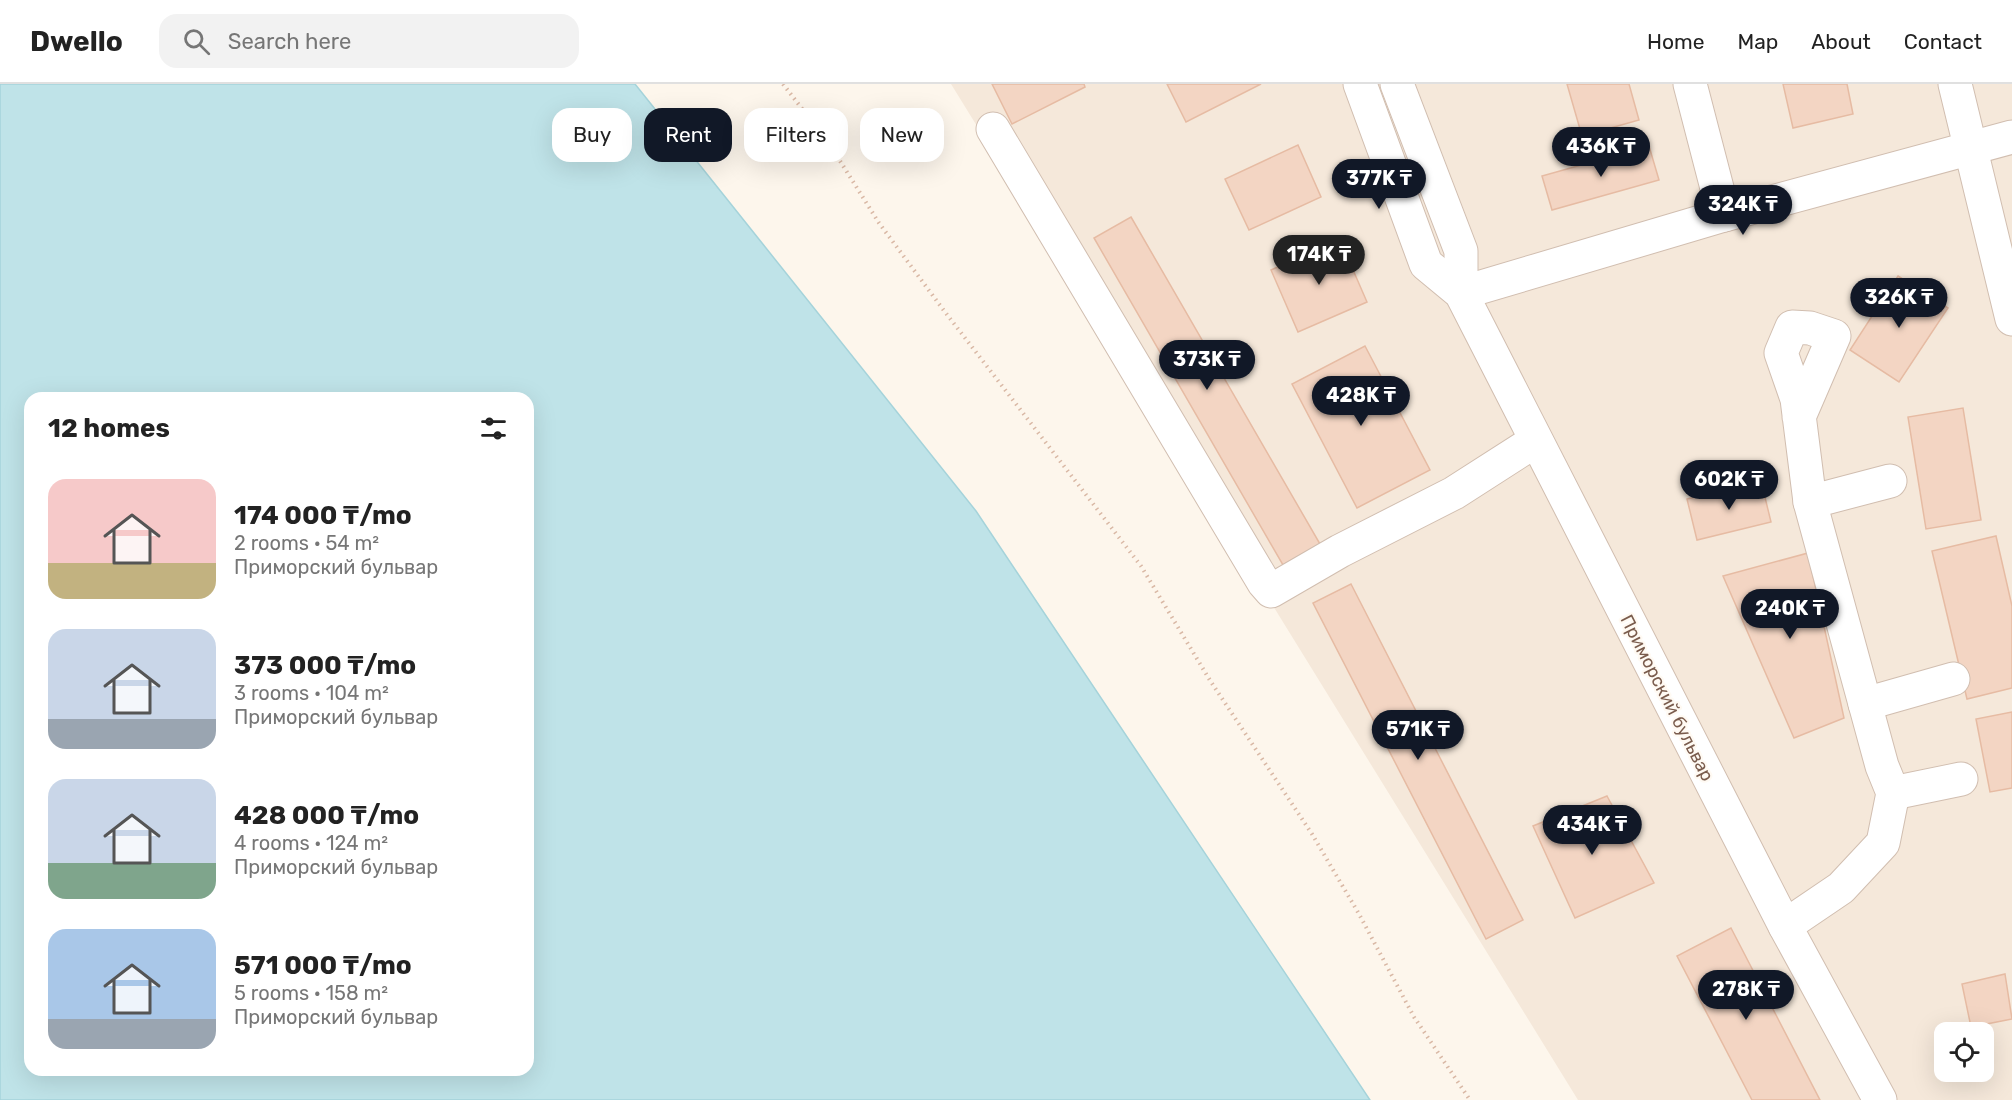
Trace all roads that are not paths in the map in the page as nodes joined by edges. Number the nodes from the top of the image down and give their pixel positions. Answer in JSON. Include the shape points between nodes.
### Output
{"nodes":[{"id":1,"x":1360,"y":84,"type":"edge"},
{"id":2,"x":1397,"y":84,"type":"edge"},
{"id":3,"x":1690,"y":84,"type":"edge"},
{"id":4,"x":1955,"y":84,"type":"edge"},
{"id":5,"x":993,"y":129,"type":"dead end"},
{"id":6,"x":2012,"y":137,"type":"edge"},
{"id":7,"x":1972,"y":147,"type":"junction"},
{"id":8,"x":1724,"y":215,"type":"junction"},
{"id":9,"x":1461,"y":292,"type":"junction"},
{"id":10,"x":2012,"y":319,"type":"edge"},
{"id":11,"x":1799,"y":417,"type":"dead end"},
{"id":12,"x":1535,"y":441,"type":"junction"},
{"id":13,"x":1890,"y":481,"type":"dead end"},
{"id":14,"x":1810,"y":502,"type":"junction"},
{"id":15,"x":1953,"y":679,"type":"dead end"},
{"id":16,"x":1866,"y":704,"type":"junction"},
{"id":17,"x":1961,"y":779,"type":"dead end"},
{"id":18,"x":1893,"y":793,"type":"junction"},
{"id":19,"x":1785,"y":926,"type":"junction"},
{"id":20,"x":1880,"y":1100,"type":"edge"}],
"edges":[{"from":1,"to":9,"type":"street","name":"Приморский бульвар","via":[[1426,264]]},
{"from":2,"to":9,"type":"street","name":"Приморский бульвар","via":[[1461,251]]},
{"from":3,"to":8,"type":"street"},
{"from":4,"to":7,"type":"street"},
{"from":5,"to":12,"type":"street","via":[[1271,591],[1340,550],[1454,493]]},
{"from":6,"to":7,"type":"street"},
{"from":7,"to":8,"type":"street"},
{"from":7,"to":10,"type":"street"},
{"from":8,"to":9,"type":"street"},
{"from":9,"to":12,"type":"street","name":"Приморский бульвар"},
{"from":11,"to":14,"type":"street"},
{"from":12,"to":19,"type":"street","name":"Приморский бульвар"},
{"from":13,"to":14,"type":"street"},
{"from":14,"to":16,"type":"street"},
{"from":15,"to":16,"type":"street"},
{"from":16,"to":18,"type":"street"},
{"from":17,"to":18,"type":"street"},
{"from":18,"to":19,"type":"street","via":[[1883,843],[1840,888]]},
{"from":19,"to":20,"type":"street","name":"Приморский бульвар"}]}
